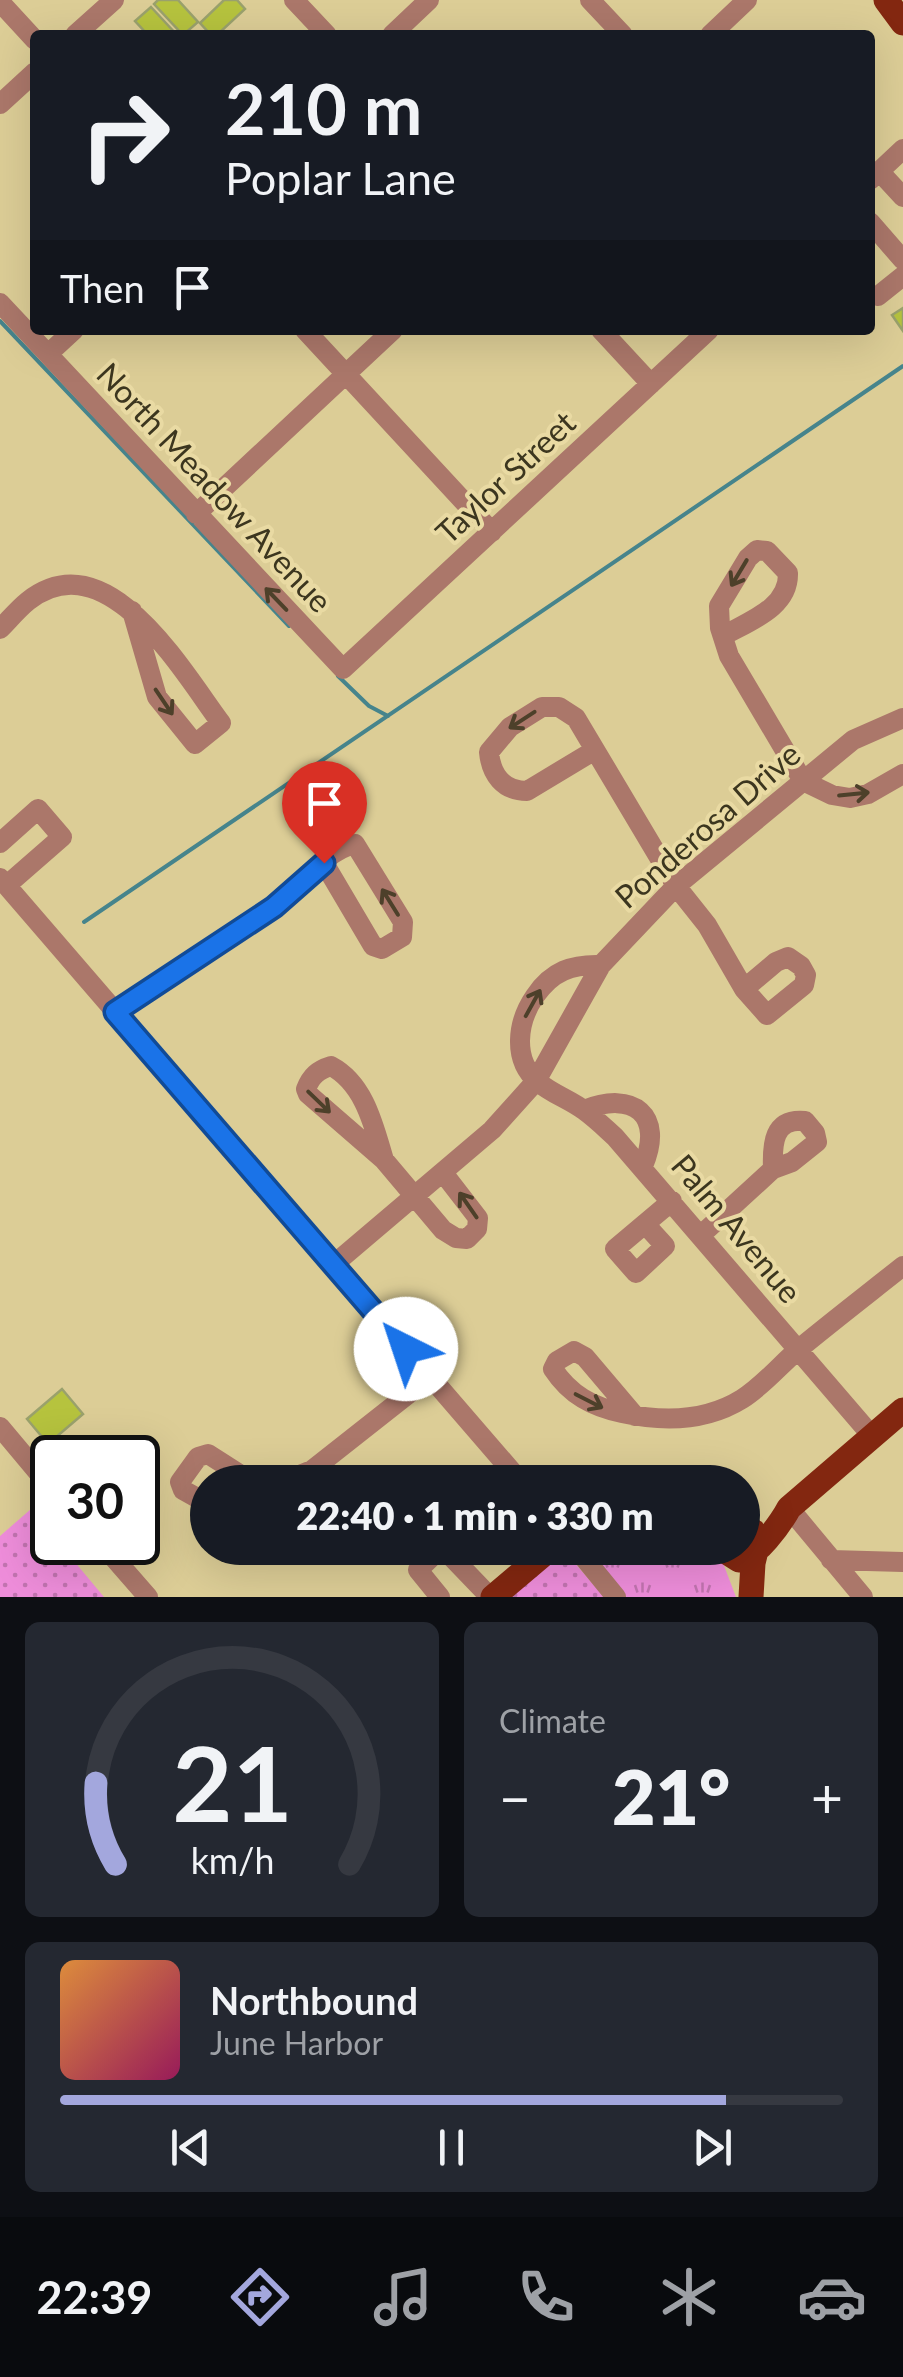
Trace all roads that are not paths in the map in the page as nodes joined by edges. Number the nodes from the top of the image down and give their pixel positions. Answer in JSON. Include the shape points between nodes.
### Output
{"nodes":[{"id":1,"x":114,"y":0,"type":"edge"},
{"id":2,"x":294,"y":0,"type":"edge"},
{"id":3,"x":430,"y":0,"type":"edge"},
{"id":4,"x":590,"y":0,"type":"edge"},
{"id":5,"x":747,"y":0,"type":"edge"},
{"id":6,"x":0,"y":2,"type":"edge"},
{"id":7,"x":81,"y":30,"type":"edge"},
{"id":8,"x":321,"y":30,"type":"edge"},
{"id":9,"x":397,"y":30,"type":"edge"},
{"id":10,"x":618,"y":30,"type":"edge"},
{"id":11,"x":715,"y":30,"type":"edge"},
{"id":12,"x":30,"y":35,"type":"edge"},
{"id":13,"x":30,"y":77,"type":"edge"},
{"id":14,"x":0,"y":104,"type":"edge"},
{"id":15,"x":903,"y":149,"type":"edge"},
{"id":16,"x":875,"y":176,"type":"edge"},
{"id":17,"x":903,"y":197,"type":"edge"},
{"id":18,"x":875,"y":237,"type":"edge"},
{"id":19,"x":903,"y":260,"type":"edge"},
{"id":20,"x":903,"y":276,"type":"edge"},
{"id":21,"x":878,"y":296,"type":"dead end"},
{"id":22,"x":0,"y":302,"type":"edge"},
{"id":23,"x":30,"y":334,"type":"edge"},
{"id":24,"x":30,"y":335,"type":"edge"},
{"id":25,"x":69,"y":335,"type":"edge"},
{"id":26,"x":310,"y":335,"type":"edge"},
{"id":27,"x":389,"y":335,"type":"edge"},
{"id":28,"x":606,"y":335,"type":"edge"},
{"id":29,"x":704,"y":335,"type":"edge"},
{"id":30,"x":48,"y":354,"type":"junction"},
{"id":31,"x":346,"y":374,"type":"junction"},
{"id":32,"x":651,"y":384,"type":"junction"},
{"id":33,"x":196,"y":514,"type":"junction"},
{"id":34,"x":492,"y":532,"type":"junction"},
{"id":35,"x":132,"y":611,"type":"junction"},
{"id":36,"x":0,"y":629,"type":"edge"},
{"id":37,"x":723,"y":636,"type":"dead end"},
{"id":38,"x":343,"y":669,"type":"joint"},
{"id":39,"x":903,"y":718,"type":"edge"},
{"id":40,"x":594,"y":750,"type":"junction"},
{"id":41,"x":903,"y":774,"type":"edge"},
{"id":42,"x":803,"y":780,"type":"junction"},
{"id":43,"x":0,"y":842,"type":"edge"},
{"id":44,"x":324,"y":863,"type":"junction"},
{"id":45,"x":3,"y":882,"type":"edge"},
{"id":46,"x":676,"y":886,"type":"junction"},
{"id":47,"x":601,"y":965,"type":"junction"},
{"id":48,"x":744,"y":990,"type":"dead end"},
{"id":49,"x":115,"y":1012,"type":"junction"},
{"id":50,"x":536,"y":1081,"type":"junction"},
{"id":51,"x":584,"y":1110,"type":"junction"},
{"id":52,"x":384,"y":1160,"type":"junction"},
{"id":53,"x":643,"y":1166,"type":"junction"},
{"id":54,"x":773,"y":1169,"type":"dead end"},
{"id":55,"x":444,"y":1174,"type":"junction"},
{"id":56,"x":414,"y":1198,"type":"junction"},
{"id":57,"x":672,"y":1201,"type":"junction"},
{"id":58,"x":645,"y":1224,"type":"dead end"},
{"id":59,"x":702,"y":1235,"type":"junction"},
{"id":60,"x":333,"y":1264,"type":"junction"},
{"id":61,"x":903,"y":1266,"type":"edge"},
{"id":62,"x":798,"y":1350,"type":"junction"},
{"id":63,"x":430,"y":1377,"type":"junction"},
{"id":64,"x":903,"y":1410,"type":"edge"},
{"id":65,"x":636,"y":1416,"type":"dead end"},
{"id":66,"x":0,"y":1429,"type":"edge"},
{"id":67,"x":872,"y":1436,"type":"junction"},
{"id":68,"x":30,"y":1464,"type":"edge"},
{"id":69,"x":192,"y":1465,"type":"edge"},
{"id":70,"x":225,"y":1465,"type":"edge"},
{"id":71,"x":318,"y":1465,"type":"edge"},
{"id":72,"x":506,"y":1465,"type":"edge"},
{"id":73,"x":190,"y":1468,"type":"edge"},
{"id":74,"x":190,"y":1494,"type":"edge"},
{"id":75,"x":789,"y":1508,"type":"junction"},
{"id":76,"x":760,"y":1519,"type":"edge"},
{"id":77,"x":760,"y":1546,"type":"edge"},
{"id":78,"x":831,"y":1560,"type":"junction"},
{"id":79,"x":903,"y":1562,"type":"edge"},
{"id":80,"x":120,"y":1565,"type":"edge"},
{"id":81,"x":423,"y":1565,"type":"edge"},
{"id":82,"x":459,"y":1565,"type":"edge"},
{"id":83,"x":530,"y":1565,"type":"edge"},
{"id":84,"x":590,"y":1565,"type":"edge"},
{"id":85,"x":732,"y":1565,"type":"edge"},
{"id":86,"x":753,"y":1565,"type":"edge"},
{"id":87,"x":148,"y":1597,"type":"edge"},
{"id":88,"x":440,"y":1597,"type":"edge"},
{"id":89,"x":491,"y":1597,"type":"edge"},
{"id":90,"x":616,"y":1597,"type":"edge"},
{"id":91,"x":748,"y":1597,"type":"edge"},
{"id":92,"x":862,"y":1597,"type":"edge"}],
"edges":[{"from":1,"to":7,"type":"street"},
{"from":2,"to":8,"type":"street"},
{"from":3,"to":9,"type":"street"},
{"from":4,"to":10,"type":"street"},
{"from":5,"to":11,"type":"street"},
{"from":6,"to":12,"type":"street"},
{"from":13,"to":14,"type":"street"},
{"from":15,"to":16,"type":"street"},
{"from":16,"to":17,"type":"street"},
{"from":18,"to":19,"type":"street"},
{"from":20,"to":21,"type":"street"},
{"from":22,"to":23,"type":"street","name":"North Meadow Avenue"},
{"from":24,"to":30,"type":"street","name":"North Meadow Avenue"},
{"from":25,"to":30,"type":"street"},
{"from":26,"to":31,"type":"street"},
{"from":27,"to":31,"type":"street"},
{"from":28,"to":32,"type":"street"},
{"from":29,"to":32,"type":"street","name":"Taylor Street"},
{"from":30,"to":33,"type":"street","name":"North Meadow Avenue"},
{"from":31,"to":33,"type":"street"},
{"from":31,"to":34,"type":"street"},
{"from":32,"to":34,"type":"street","name":"Taylor Street"},
{"from":38,"to":33,"type":"street","name":"North Meadow Avenue","one_way":true},
{"from":34,"to":38,"type":"street","name":"Taylor Street"},
{"from":35,"to":35,"type":"street","one_way":true,"via":[[158,697],[195,744],[222,723]]},
{"from":35,"to":36,"type":"street","via":[[101,590],[73,584],[30,599]]},
{"from":37,"to":42,"type":"street"},
{"from":39,"to":42,"type":"street","name":"Ponderosa Drive","via":[[853,740]]},
{"from":40,"to":40,"type":"street","one_way":true,"via":[[576,718],[542,707],[510,726],[489,752],[490,768],[516,791],[527,791]]},
{"from":40,"to":46,"type":"street"},
{"from":42,"to":41,"type":"street","one_way":true,"via":[[850,798]]},
{"from":42,"to":46,"type":"street","name":"Ponderosa Drive"},
{"from":43,"to":45,"type":"street","via":[[38,809],[62,837]]},
{"from":44,"to":44,"type":"street","one_way":true,"via":[[373,946],[382,949],[402,936],[403,922],[355,844]]},
{"from":44,"to":49,"type":"street","via":[[274,907]]},
{"from":45,"to":49,"type":"street"},
{"from":46,"to":47,"type":"street","name":"Ponderosa Drive"},
{"from":46,"to":48,"type":"street"},
{"from":47,"to":50,"type":"street","name":"Ponderosa Drive"},
{"from":50,"to":47,"type":"street","one_way":true,"via":[[519,1040],[533,998],[551,976],[575,964]]},
{"from":49,"to":60,"type":"street"},
{"from":50,"to":51,"type":"street","name":"Palm Avenue"},
{"from":50,"to":55,"type":"street","name":"Ponderosa Drive"},
{"from":51,"to":53,"type":"street","name":"Palm Avenue"},
{"from":51,"to":53,"type":"street","via":[[624,1102],[640,1111],[651,1131]]},
{"from":52,"to":52,"type":"street","one_way":true,"via":[[369,1110],[341,1071],[331,1066],[310,1078],[308,1094]]},
{"from":52,"to":56,"type":"street"},
{"from":53,"to":57,"type":"street","name":"Palm Avenue"},
{"from":54,"to":59,"type":"street"},
{"from":55,"to":56,"type":"street","name":"Ponderosa Drive"},
{"from":56,"to":55,"type":"street","one_way":true,"via":[[443,1230],[467,1239],[478,1218]]},
{"from":56,"to":60,"type":"street","name":"Ponderosa Drive"},
{"from":57,"to":58,"type":"street"},
{"from":57,"to":59,"type":"street","name":"Palm Avenue"},
{"from":59,"to":62,"type":"street","name":"Palm Avenue"},
{"from":60,"to":63,"type":"street"},
{"from":61,"to":62,"type":"street"},
{"from":62,"to":65,"type":"street","via":[[743,1399],[712,1412],[670,1421]]},
{"from":62,"to":67,"type":"street","name":"Palm Avenue"},
{"from":63,"to":71,"type":"street"},
{"from":63,"to":72,"type":"street"},
{"from":64,"to":67,"type":"main road"},
{"from":66,"to":68,"type":"street"},
{"from":67,"to":75,"type":"main road"},
{"from":69,"to":70,"type":"street","via":[[208,1454]]},
{"from":73,"to":74,"type":"street","via":[[180,1482]]},
{"from":75,"to":76,"type":"main road"},
{"from":75,"to":77,"type":"main road"},
{"from":75,"to":78,"type":"street"},
{"from":78,"to":79,"type":"street"},
{"from":78,"to":92,"type":"street"},
{"from":80,"to":87,"type":"street"},
{"from":81,"to":88,"type":"street","via":[[418,1570]]},
{"from":82,"to":89,"type":"street"},
{"from":83,"to":89,"type":"main road"},
{"from":84,"to":90,"type":"street"},
{"from":85,"to":91,"type":"main road"},
{"from":86,"to":91,"type":"main road"}]}
